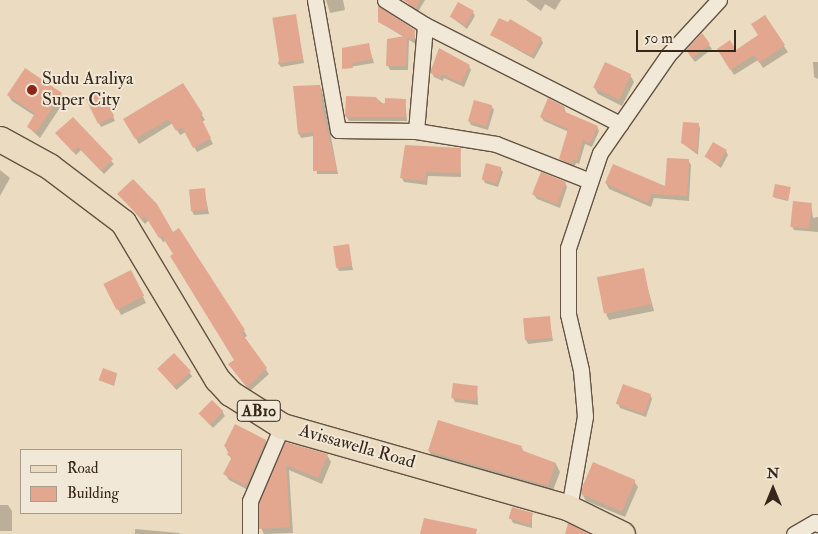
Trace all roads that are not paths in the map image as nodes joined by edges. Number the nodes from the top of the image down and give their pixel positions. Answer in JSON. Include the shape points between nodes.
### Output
{"nodes":[{"id":1,"x":315,"y":0,"type":"edge"},
{"id":2,"x":385,"y":0,"type":"edge"},
{"id":3,"x":719,"y":0,"type":"edge"},
{"id":4,"x":425,"y":25,"type":"junction"},
{"id":5,"x":620,"y":124,"type":"junction"},
{"id":6,"x":416,"y":131,"type":"junction"},
{"id":7,"x":0,"y":139,"type":"edge"},
{"id":8,"x":590,"y":181,"type":"junction"},
{"id":9,"x":282,"y":426,"type":"junction"},
{"id":10,"x":569,"y":508,"type":"junction"},
{"id":11,"x":818,"y":524,"type":"edge"},
{"id":12,"x":250,"y":534,"type":"edge"},
{"id":13,"x":622,"y":534,"type":"edge"},
{"id":14,"x":794,"y":534,"type":"edge"}],
"edges":[{"from":1,"to":6,"type":"street","via":[[338,130]]},
{"from":2,"to":4,"type":"street"},
{"from":3,"to":5,"type":"street","via":[[668,55]]},
{"from":4,"to":5,"type":"street"},
{"from":4,"to":6,"type":"street"},
{"from":5,"to":8,"type":"street","via":[[600,153]]},
{"from":6,"to":8,"type":"street","via":[[496,144]]},
{"from":7,"to":9,"type":"main road","name":"Avissawella Road","number":"AB10","via":[[49,166],[123,222],[217,379],[230,393]]},
{"from":8,"to":10,"type":"street","via":[[568,248],[568,314],[581,370],[586,416]]},
{"from":9,"to":10,"type":"main road","name":"Avissawella Road","number":"AB10"},
{"from":9,"to":12,"type":"street","via":[[250,501]]},
{"from":10,"to":13,"type":"main road","name":"Avissawella Road","number":"AB10"},
{"from":11,"to":14,"type":"street","via":[[815,522]]}]}
